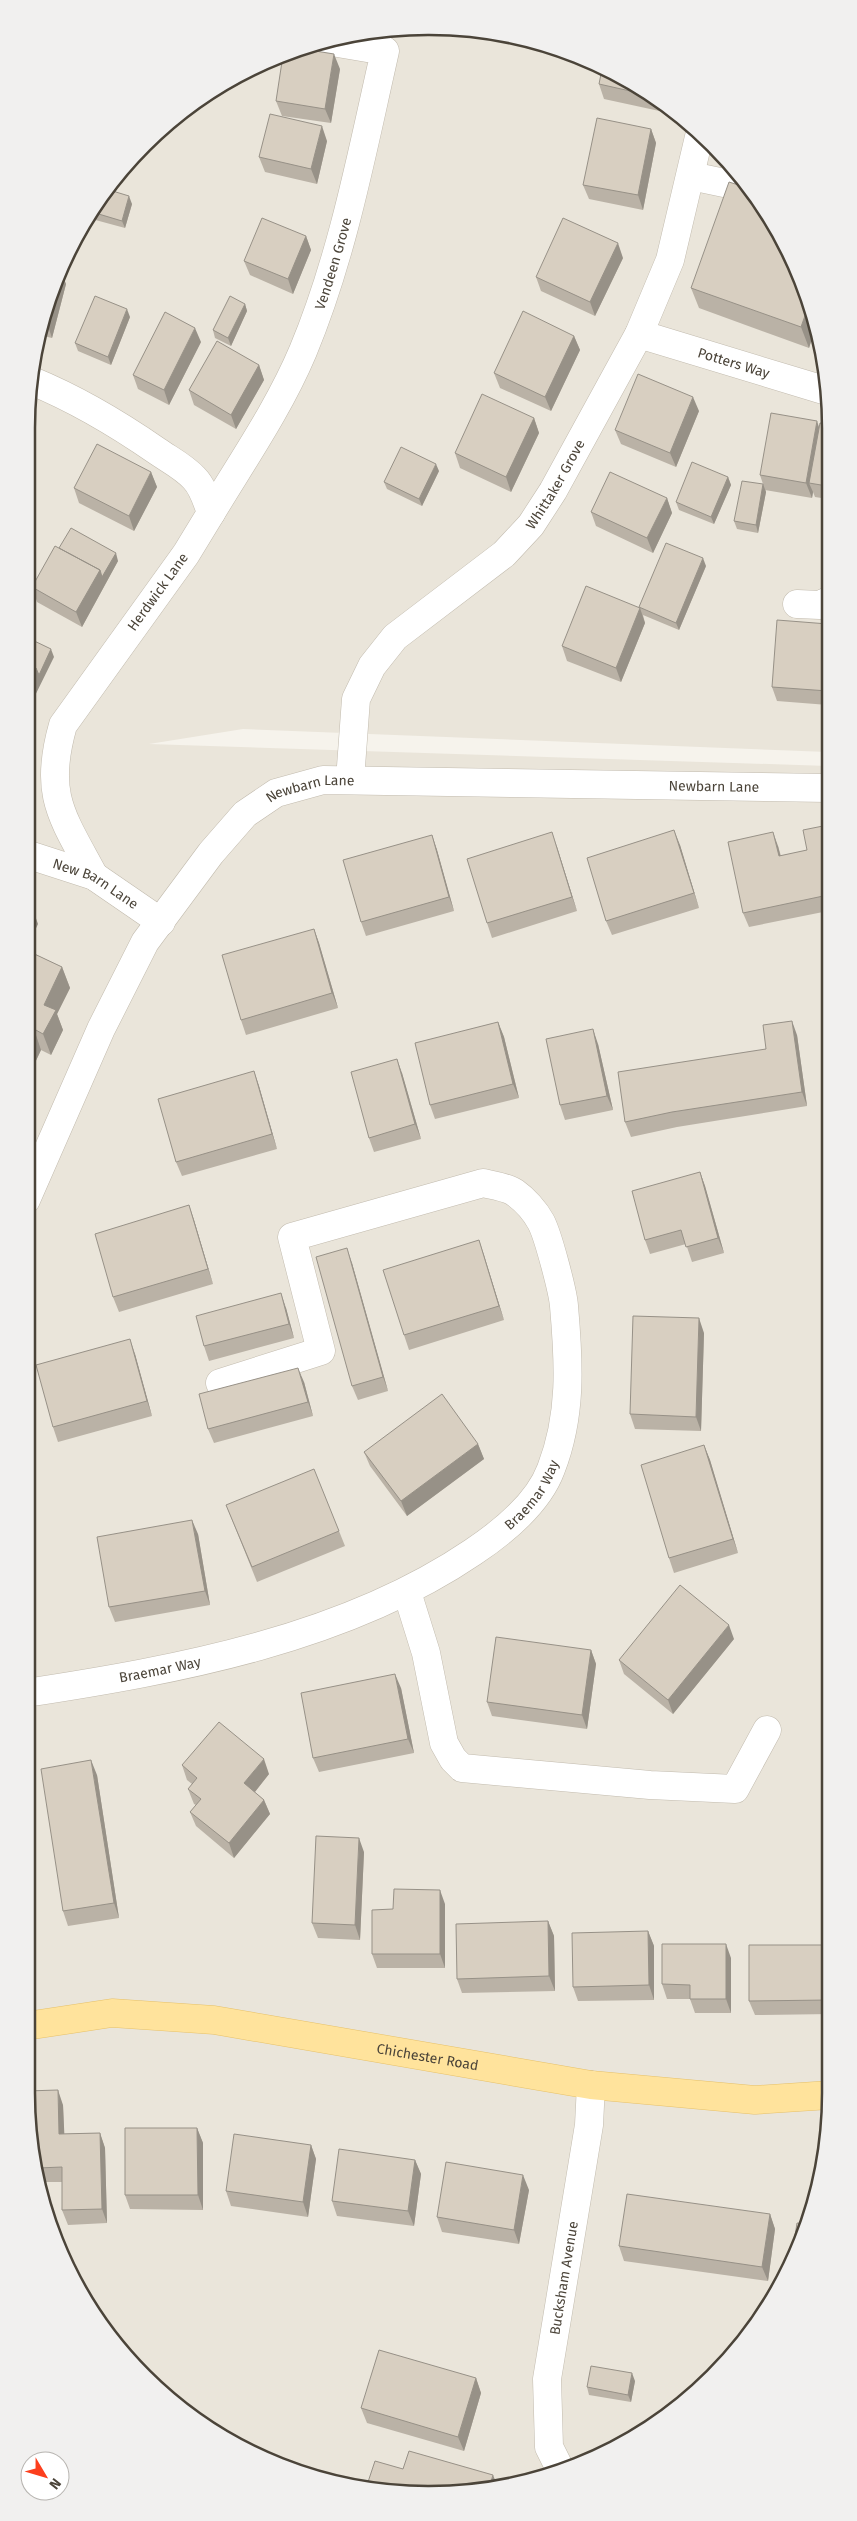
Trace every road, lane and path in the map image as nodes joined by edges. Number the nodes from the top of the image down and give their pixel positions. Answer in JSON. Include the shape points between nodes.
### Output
{"nodes":[{"id":1,"x":345,"y":44,"type":"edge"},
{"id":2,"x":698,"y":142,"type":"edge"},
{"id":3,"x":691,"y":176,"type":"junction"},
{"id":4,"x":738,"y":186,"type":"edge"},
{"id":5,"x":639,"y":334,"type":"junction"},
{"id":6,"x":38,"y":383,"type":"edge"},
{"id":7,"x":820,"y":389,"type":"edge"},
{"id":8,"x":211,"y":513,"type":"junction"},
{"id":9,"x":797,"y":604,"type":"dead end"},
{"id":10,"x":822,"y":604,"type":"edge"},
{"id":11,"x":350,"y":780,"type":"junction"},
{"id":12,"x":822,"y":788,"type":"edge"},
{"id":13,"x":35,"y":857,"type":"edge"},
{"id":14,"x":94,"y":876,"type":"junction"},
{"id":15,"x":161,"y":922,"type":"junction"},
{"id":16,"x":35,"y":1179,"type":"edge"},
{"id":17,"x":220,"y":1382,"type":"dead end"},
{"id":18,"x":407,"y":1592,"type":"junction"},
{"id":19,"x":35,"y":1693,"type":"edge"},
{"id":20,"x":767,"y":1730,"type":"dead end"},
{"id":21,"x":35,"y":2025,"type":"edge"},
{"id":22,"x":591,"y":2085,"type":"junction"},
{"id":23,"x":822,"y":2096,"type":"edge"},
{"id":24,"x":557,"y":2464,"type":"edge"}],
"edges":[{"from":1,"to":8,"type":"street","name":"Vendeen Grove","via":[[385,51],[332,272],[284,392]]},
{"from":2,"to":3,"type":"street","name":"Whittaker Grove"},
{"from":3,"to":4,"type":"street"},
{"from":3,"to":5,"type":"street","name":"Whittaker Grove","via":[[670,260]]},
{"from":5,"to":7,"type":"street","name":"Potters Way"},
{"from":5,"to":11,"type":"street","name":"Whittaker Grove","via":[[553,491],[530,525],[504,554],[396,637],[372,666],[356,699]]},
{"from":6,"to":8,"type":"street","via":[[127,431],[185,470],[203,490]]},
{"from":8,"to":14,"type":"street","name":"Herdwick Lane","via":[[186,554],[63,725],[56,751],[55,794],[61,815]]},
{"from":9,"to":10,"type":"street"},
{"from":11,"to":12,"type":"street","name":"Newbarn Lane"},
{"from":11,"to":15,"type":"street","name":"Newbarn Lane","via":[[323,780],[276,794],[244,814]]},
{"from":13,"to":14,"type":"street","name":"New Barn Lane"},
{"from":14,"to":15,"type":"street","name":"New Barn Lane"},
{"from":15,"to":16,"type":"street","name":"Newbarn Lane","via":[[145,942],[101,1029]]},
{"from":17,"to":18,"type":"street","name":"Braemar Way","via":[[321,1351],[292,1237],[483,1183],[512,1191],[530,1207],[542,1224],[564,1300],[569,1370],[565,1416],[551,1471],[532,1500],[502,1533]]},
{"from":18,"to":19,"type":"street","name":"Braemar Way","via":[[354,1614],[255,1646],[144,1675]]},
{"from":18,"to":20,"type":"street","via":[[426,1653],[444,1743],[462,1768],[650,1785],[735,1789]]},
{"from":21,"to":22,"type":"main road","name":"Chichester Road","via":[[112,2013],[214,2020]]},
{"from":22,"to":23,"type":"main road","name":"Chichester Road","via":[[754,2100]]},
{"from":22,"to":24,"type":"street","name":"Bucksham Avenue","via":[[589,2125],[547,2380],[549,2448]]}]}
